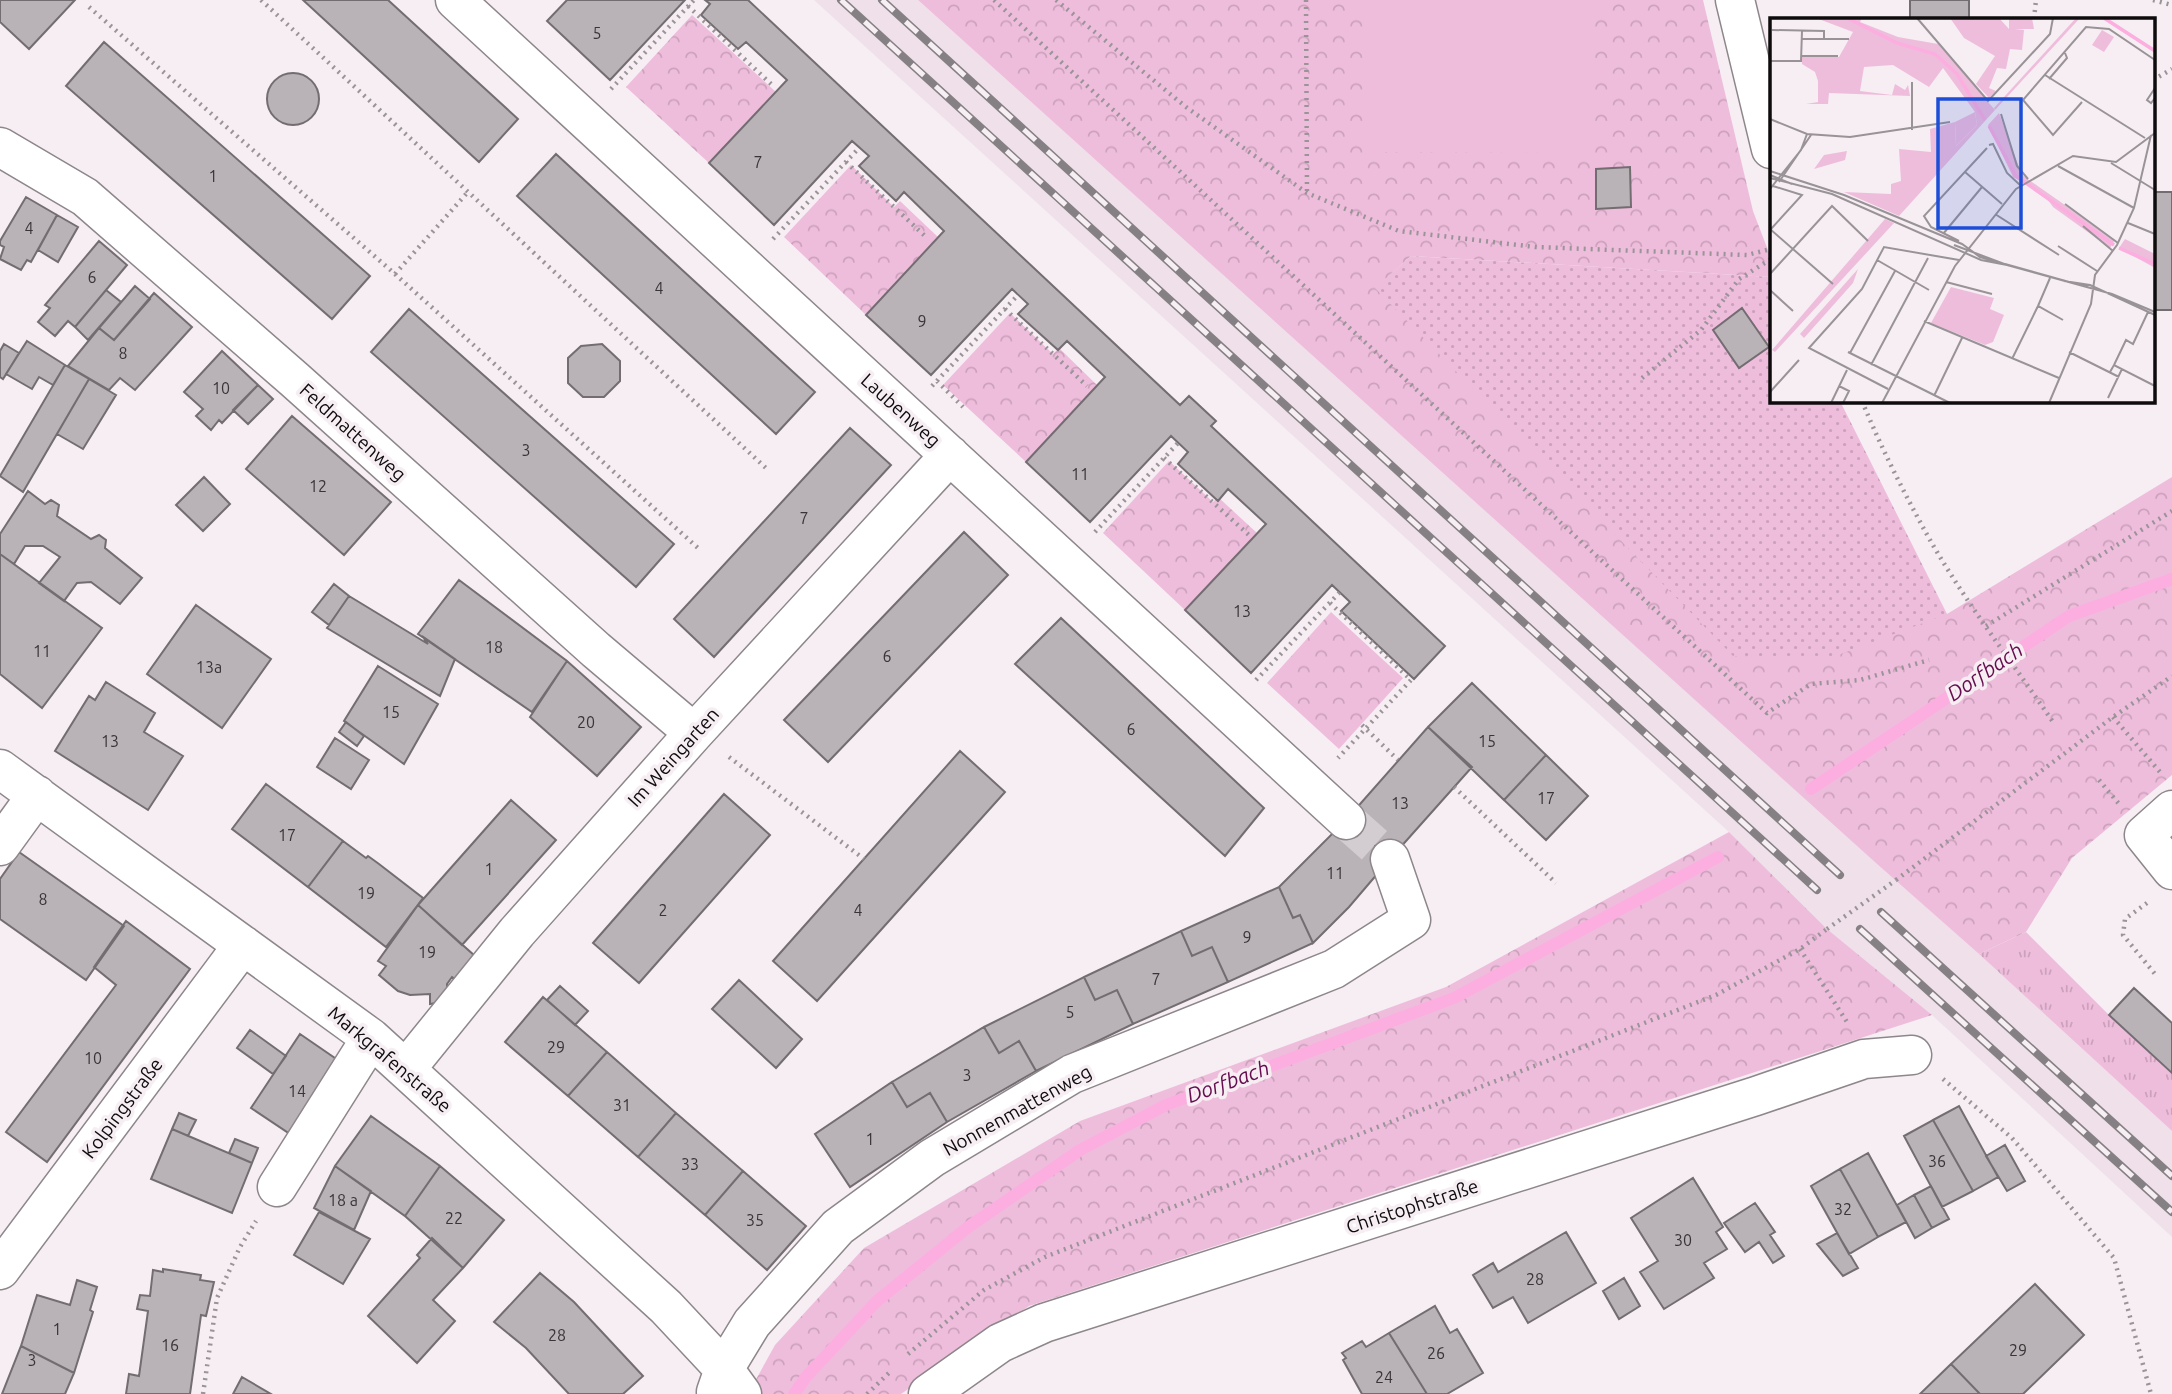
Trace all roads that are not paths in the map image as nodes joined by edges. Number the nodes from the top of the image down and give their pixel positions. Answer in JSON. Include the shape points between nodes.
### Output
{"nodes":[{"id":1,"x":455,"y":0,"type":"edge"},
{"id":2,"x":1735,"y":0,"type":"edge"},
{"id":3,"x":1770,"y":145,"type":"edge"},
{"id":4,"x":0,"y":147,"type":"edge"},
{"id":5,"x":950,"y":455,"type":"junction"},
{"id":6,"x":694,"y":733,"type":"junction"},
{"id":7,"x":0,"y":769,"type":"edge"},
{"id":8,"x":2168,"y":793,"type":"edge"},
{"id":9,"x":37,"y":795,"type":"junction"},
{"id":10,"x":1346,"y":820,"type":"tunnel mouth"},
{"id":11,"x":0,"y":846,"type":"edge"},
{"id":12,"x":1390,"y":859,"type":"tunnel mouth"},
{"id":13,"x":2172,"y":870,"type":"edge"},
{"id":14,"x":243,"y":945,"type":"junction"},
{"id":15,"x":370,"y":1038,"type":"junction"},
{"id":16,"x":1912,"y":1055,"type":"road end"},
{"id":17,"x":406,"y":1069,"type":"junction"},
{"id":18,"x":277,"y":1187,"type":"road end"},
{"id":19,"x":0,"y":1270,"type":"edge"},
{"id":20,"x":727,"y":1386,"type":"edge"},
{"id":21,"x":928,"y":1394,"type":"edge"}],
"edges":[{"from":1,"to":5,"type":"street","name":"Laubenweg"},
{"from":2,"to":3,"type":"street"},
{"from":4,"to":6,"type":"street","name":"Feldmattenweg","via":[[85,197]]},
{"from":5,"to":6,"type":"street","name":"Im Weingarten"},
{"from":5,"to":10,"type":"street","name":"Laubenweg"},
{"from":6,"to":17,"type":"street","name":"Im Weingarten","via":[[517,932]]},
{"from":7,"to":9,"type":"street","name":"Markgrafenstraße"},
{"from":8,"to":13,"type":"street","via":[[2144,835]]},
{"from":9,"to":11,"type":"street"},
{"from":9,"to":14,"type":"street","name":"Markgrafenstraße"},
{"from":12,"to":20,"type":"street","name":"Nonnenmattenweg","via":[[1411,920],[1334,969],[1072,1074],[932,1158],[838,1227],[752,1323]]},
{"from":14,"to":15,"type":"street","name":"Markgrafenstraße"},
{"from":14,"to":19,"type":"street","name":"Kolpingstraße"},
{"from":15,"to":17,"type":"street","name":"Markgrafenstraße"},
{"from":15,"to":18,"type":"street"},
{"from":16,"to":21,"type":"street","name":"Christophstraße","via":[[1864,1059],[1044,1323],[1000,1343]]},
{"from":17,"to":20,"type":"street","name":"Markgrafenstraße","via":[[666,1307]]}]}
